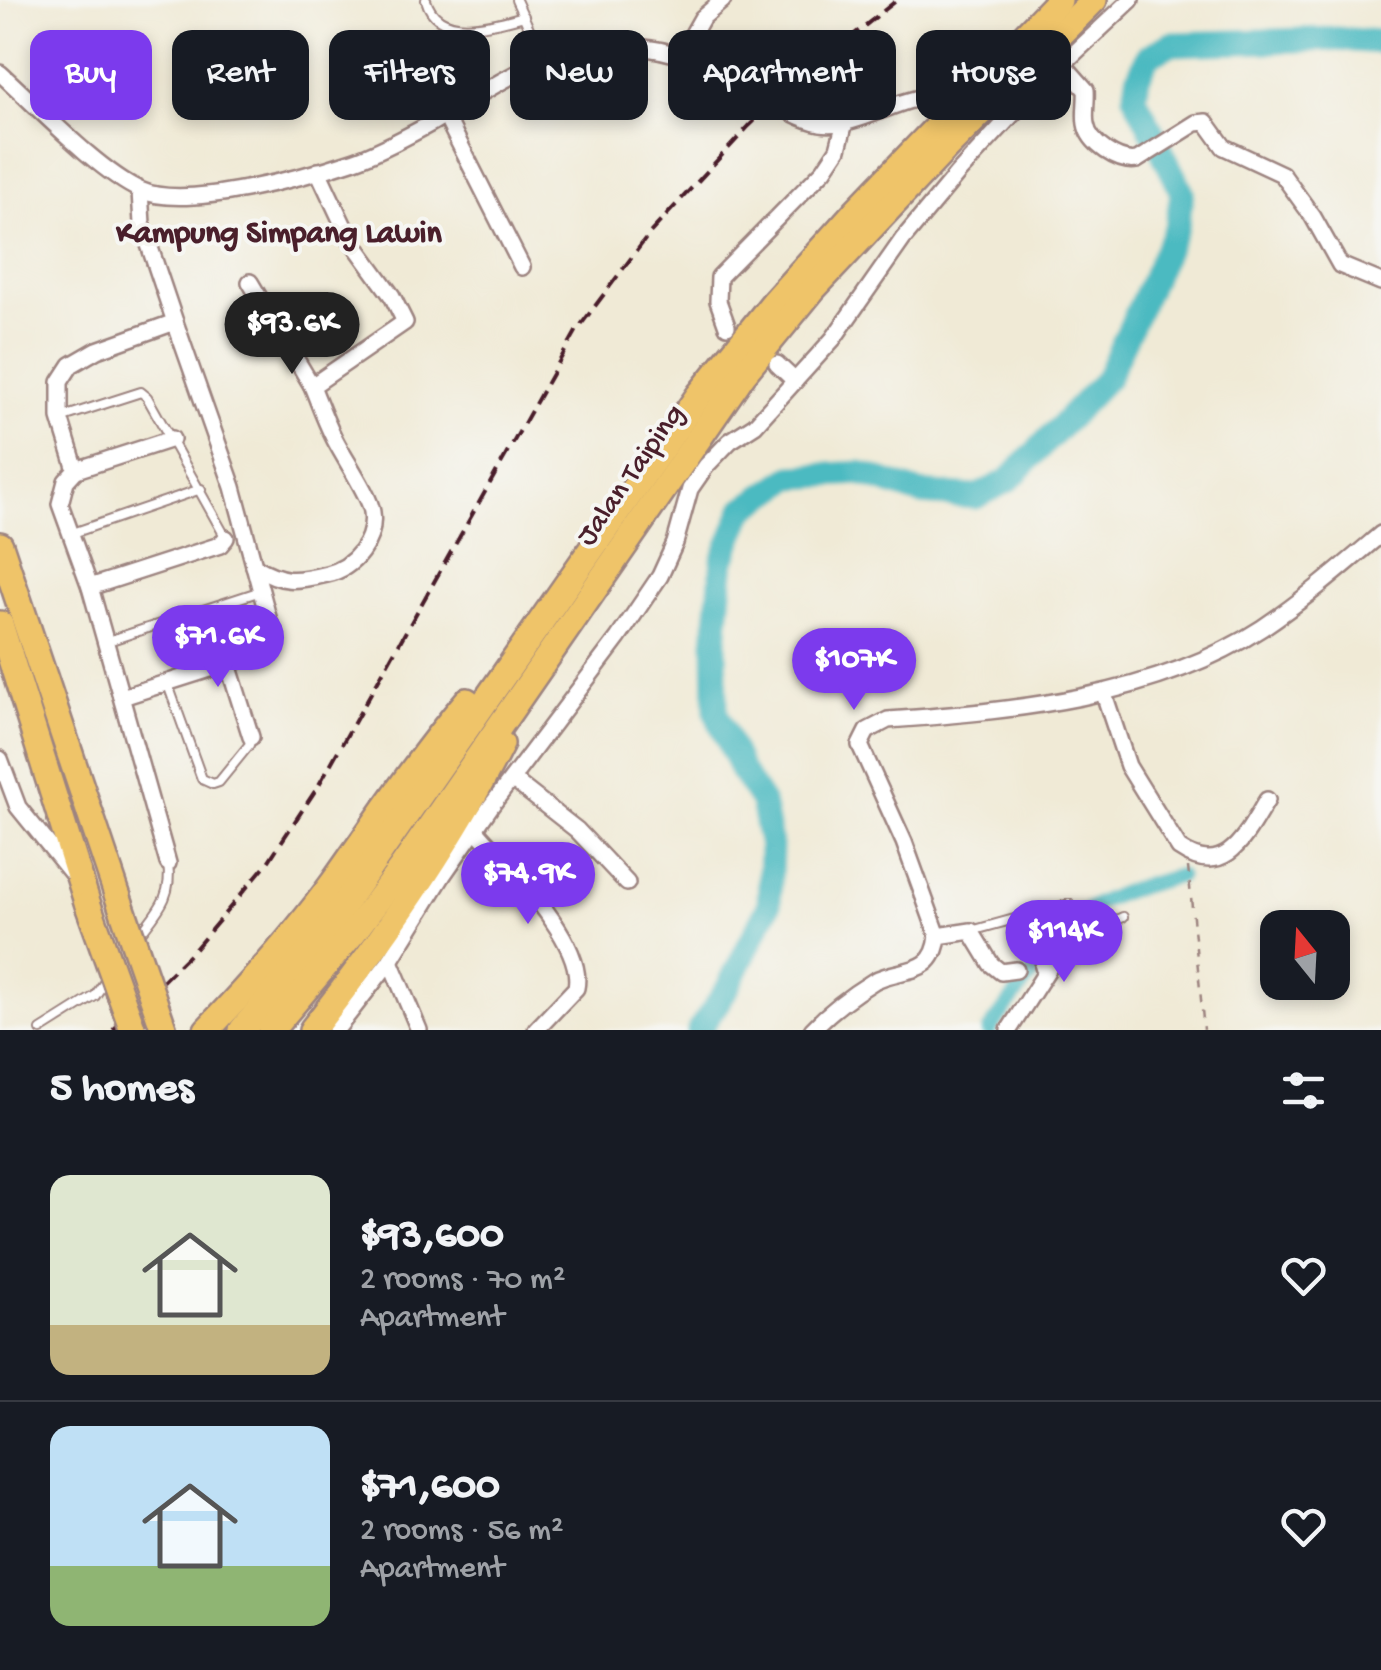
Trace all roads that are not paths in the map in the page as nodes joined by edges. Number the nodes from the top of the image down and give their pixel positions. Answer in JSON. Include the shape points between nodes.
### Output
{"nodes":[{"id":1,"x":426,"y":0,"type":"edge"},
{"id":2,"x":516,"y":0,"type":"edge"},
{"id":3,"x":723,"y":0,"type":"edge"},
{"id":4,"x":1059,"y":0,"type":"edge"},
{"id":5,"x":1094,"y":0,"type":"edge"},
{"id":6,"x":1132,"y":0,"type":"edge"},
{"id":7,"x":524,"y":16,"type":"junction"},
{"id":8,"x":530,"y":30,"type":"edge"},
{"id":9,"x":695,"y":30,"type":"edge"},
{"id":10,"x":1030,"y":30,"type":"edge"},
{"id":11,"x":1071,"y":57,"type":"edge"},
{"id":12,"x":0,"y":73,"type":"edge"},
{"id":13,"x":1071,"y":73,"type":"edge"},
{"id":14,"x":916,"y":99,"type":"edge"},
{"id":15,"x":436,"y":120,"type":"edge"},
{"id":16,"x":448,"y":120,"type":"edge"},
{"id":17,"x":809,"y":120,"type":"edge"},
{"id":18,"x":942,"y":120,"type":"edge"},
{"id":19,"x":1009,"y":120,"type":"edge"},
{"id":20,"x":845,"y":122,"type":"junction"},
{"id":21,"x":318,"y":171,"type":"junction"},
{"id":22,"x":140,"y":191,"type":"junction"},
{"id":23,"x":522,"y":267,"type":"dead end"},
{"id":24,"x":250,"y":282,"type":"dead end"},
{"id":25,"x":1381,"y":282,"type":"edge"},
{"id":26,"x":175,"y":322,"type":"junction"},
{"id":27,"x":728,"y":326,"type":"dead end"},
{"id":28,"x":777,"y":364,"type":"dead end"},
{"id":29,"x":795,"y":382,"type":"junction"},
{"id":30,"x":312,"y":386,"type":"junction"},
{"id":31,"x":60,"y":418,"type":"junction"},
{"id":32,"x":172,"y":439,"type":"junction"},
{"id":33,"x":76,"y":470,"type":"junction"},
{"id":34,"x":201,"y":489,"type":"junction"},
{"id":35,"x":70,"y":534,"type":"junction"},
{"id":36,"x":1381,"y":534,"type":"edge"},
{"id":37,"x":226,"y":538,"type":"joint"},
{"id":38,"x":0,"y":545,"type":"edge"},
{"id":39,"x":254,"y":566,"type":"junction"},
{"id":40,"x":90,"y":588,"type":"junction"},
{"id":41,"x":261,"y":590,"type":"junction"},
{"id":42,"x":0,"y":624,"type":"edge"},
{"id":43,"x":105,"y":642,"type":"junction"},
{"id":44,"x":524,"y":644,"type":"junction"},
{"id":45,"x":228,"y":664,"type":"junction"},
{"id":46,"x":167,"y":682,"type":"junction"},
{"id":47,"x":522,"y":693,"type":"junction"},
{"id":48,"x":1104,"y":694,"type":"junction"},
{"id":49,"x":122,"y":697,"type":"junction"},
{"id":50,"x":251,"y":737,"type":"joint"},
{"id":51,"x":0,"y":759,"type":"edge"},
{"id":52,"x":512,"y":779,"type":"junction"},
{"id":53,"x":1267,"y":800,"type":"dead end"},
{"id":54,"x":475,"y":829,"type":"junction"},
{"id":55,"x":168,"y":862,"type":"joint"},
{"id":56,"x":627,"y":883,"type":"dead end"},
{"id":57,"x":84,"y":894,"type":"junction"},
{"id":58,"x":1069,"y":904,"type":"dead end"},
{"id":59,"x":1123,"y":917,"type":"dead end"},
{"id":60,"x":972,"y":931,"type":"junction"},
{"id":61,"x":938,"y":936,"type":"junction"},
{"id":62,"x":129,"y":948,"type":"dead end"},
{"id":63,"x":390,"y":961,"type":"junction"},
{"id":64,"x":118,"y":964,"type":"dead end"},
{"id":65,"x":1046,"y":967,"type":"junction"},
{"id":66,"x":1016,"y":970,"type":"joint"},
{"id":67,"x":41,"y":1030,"type":"edge"},
{"id":68,"x":133,"y":1030,"type":"edge"},
{"id":69,"x":164,"y":1030,"type":"edge"},
{"id":70,"x":207,"y":1030,"type":"edge"},
{"id":71,"x":242,"y":1030,"type":"edge"},
{"id":72,"x":271,"y":1030,"type":"edge"},
{"id":73,"x":312,"y":1030,"type":"edge"},
{"id":74,"x":336,"y":1030,"type":"edge"},
{"id":75,"x":419,"y":1030,"type":"edge"},
{"id":76,"x":536,"y":1030,"type":"edge"},
{"id":77,"x":812,"y":1030,"type":"edge"},
{"id":78,"x":1009,"y":1030,"type":"edge"}],
"edges":[{"from":1,"to":7,"type":"lane","via":[[450,25],[481,28]]},
{"from":2,"to":7,"type":"lane"},
{"from":3,"to":9,"type":"street"},
{"from":4,"to":10,"type":"highway","name":"Jalan Taiping"},
{"from":5,"to":47,"type":"highway","name":"Jalan Taiping","via":[[813,289],[744,374]]},
{"from":6,"to":11,"type":"street"},
{"from":7,"to":8,"type":"lane"},
{"from":12,"to":22,"type":"street"},
{"from":13,"to":25,"type":"street","via":[[1086,90],[1086,127],[1094,140],[1126,162],[1206,122],[1224,147],[1282,174],[1340,265]]},
{"from":14,"to":20,"type":"street"},
{"from":15,"to":21,"type":"street"},
{"from":16,"to":23,"type":"street"},
{"from":17,"to":20,"type":"street"},
{"from":18,"to":44,"type":"highway","name":"Jalan Taiping","via":[[774,302],[699,394]]},
{"from":19,"to":29,"type":"street","via":[[903,239],[834,339]]},
{"from":20,"to":27,"type":"street","via":[[824,170],[719,277],[718,301]]},
{"from":21,"to":22,"type":"street","via":[[199,196]]},
{"from":21,"to":30,"type":"street","via":[[349,238],[405,322]]},
{"from":22,"to":26,"type":"street","via":[[142,224]]},
{"from":24,"to":30,"type":"street"},
{"from":26,"to":31,"type":"street","via":[[71,365],[60,382]]},
{"from":26,"to":39,"type":"street"},
{"from":28,"to":29,"type":"street"},
{"from":29,"to":52,"type":"street","via":[[690,488],[660,576]]},
{"from":30,"to":39,"type":"street","via":[[372,512],[365,545],[346,568],[300,580],[278,580]]},
{"from":31,"to":32,"type":"lane","via":[[141,392]]},
{"from":31,"to":33,"type":"street"},
{"from":32,"to":33,"type":"street"},
{"from":32,"to":34,"type":"lane"},
{"from":33,"to":35,"type":"street","via":[[60,492]]},
{"from":34,"to":35,"type":"lane"},
{"from":34,"to":37,"type":"lane"},
{"from":35,"to":40,"type":"street"},
{"from":36,"to":48,"type":"street","via":[[1259,630]]},
{"from":37,"to":40,"type":"street","via":[[220,546]]},
{"from":38,"to":69,"type":"highway","bridge":true},
{"from":39,"to":41,"type":"street"},
{"from":40,"to":43,"type":"street"},
{"from":41,"to":43,"type":"lane"},
{"from":41,"to":45,"type":"street","via":[[274,647]]},
{"from":42,"to":57,"type":"highway"},
{"from":43,"to":49,"type":"street"},
{"from":44,"to":70,"type":"highway","via":[[465,702],[332,885]]},
{"from":44,"to":71,"type":"highway","name":"Jalan Taiping","via":[[322,937]]},
{"from":45,"to":46,"type":"street"},
{"from":45,"to":50,"type":"street"},
{"from":46,"to":49,"type":"street"},
{"from":46,"to":50,"type":"lane","via":[[202,779],[219,782]]},
{"from":47,"to":72,"type":"highway","name":"Jalan Taiping","via":[[365,918]]},
{"from":47,"to":73,"type":"highway","via":[[478,790]]},
{"from":48,"to":53,"type":"street","via":[[1128,766],[1188,854],[1211,860],[1228,854]]},
{"from":48,"to":61,"type":"street","via":[[888,720],[867,731],[860,744]]},
{"from":49,"to":55,"type":"street"},
{"from":51,"to":57,"type":"street","via":[[18,807]]},
{"from":52,"to":54,"type":"street"},
{"from":52,"to":56,"type":"street","via":[[578,830]]},
{"from":54,"to":63,"type":"street"},
{"from":54,"to":76,"type":"street","via":[[547,915],[576,965],[576,988]]},
{"from":55,"to":62,"type":"lane","via":[[171,885],[164,901]]},
{"from":57,"to":68,"type":"highway","bridge":true},
{"from":58,"to":60,"type":"lane"},
{"from":59,"to":65,"type":"lane","via":[[1086,934]]},
{"from":60,"to":61,"type":"street"},
{"from":60,"to":66,"type":"street","via":[[991,964],[1001,972]]},
{"from":61,"to":77,"type":"street","via":[[936,953],[923,966],[877,980]]},
{"from":63,"to":74,"type":"street"},
{"from":63,"to":75,"type":"street"},
{"from":64,"to":67,"type":"lane","via":[[94,996]]},
{"from":65,"to":66,"type":"lane"},
{"from":65,"to":78,"type":"street"}]}
